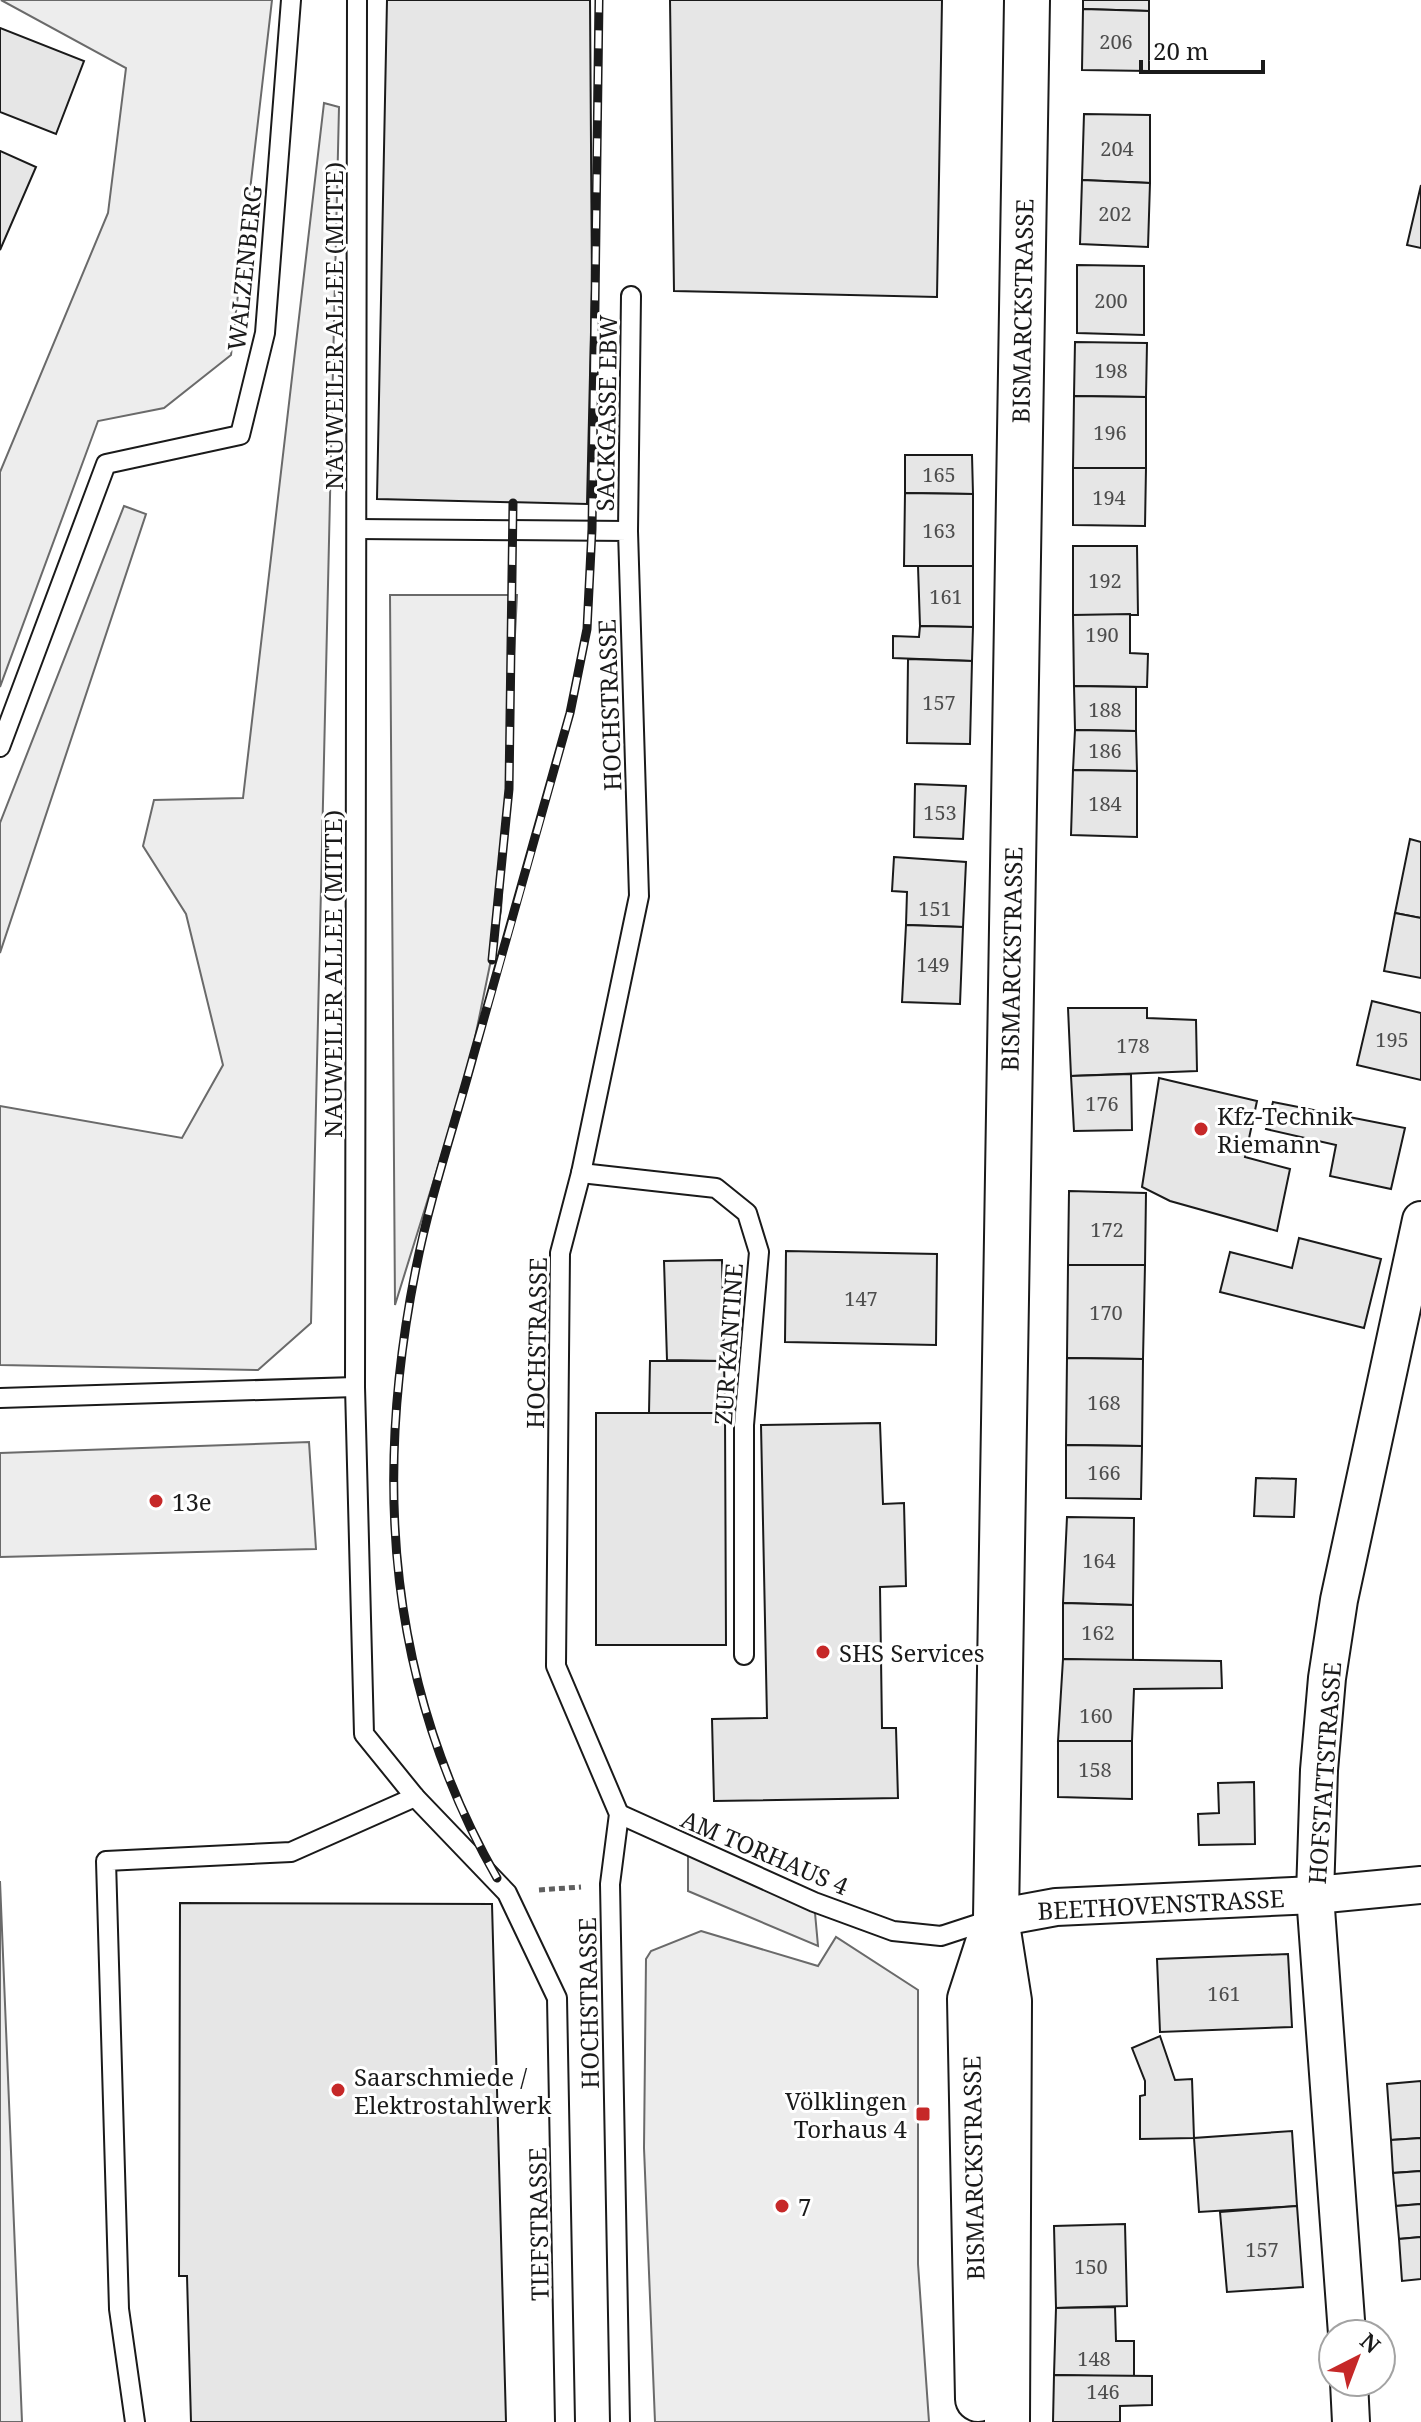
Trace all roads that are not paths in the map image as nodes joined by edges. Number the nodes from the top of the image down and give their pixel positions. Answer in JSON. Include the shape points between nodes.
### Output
{"nodes":[{"id":1,"x":291,"y":0,"type":"edge"},
{"id":2,"x":341,"y":0,"type":"edge"},
{"id":3,"x":357,"y":0,"type":"edge"},
{"id":4,"x":1027,"y":0,"type":"edge"},
{"id":5,"x":357,"y":23,"type":"junction"},
{"id":6,"x":631,"y":296,"type":"dead end"},
{"id":7,"x":358,"y":529,"type":"junction"},
{"id":8,"x":628,"y":531,"type":"junction"},
{"id":9,"x":6,"y":713,"type":"edge"},
{"id":10,"x":0,"y":747,"type":"edge"},
{"id":11,"x":581,"y":1173,"type":"junction"},
{"id":12,"x":1419,"y":1238,"type":"edge"},
{"id":13,"x":355,"y":1387,"type":"junction"},
{"id":14,"x":0,"y":1398,"type":"edge"},
{"id":15,"x":744,"y":1655,"type":"dead end"},
{"id":16,"x":415,"y":1797,"type":"junction"},
{"id":17,"x":619,"y":1814,"type":"junction"},
{"id":18,"x":1421,"y":1885,"type":"edge"},
{"id":19,"x":507,"y":1893,"type":"joint"},
{"id":20,"x":1315,"y":1895,"type":"junction"},
{"id":21,"x":996,"y":1918,"type":"junction"},
{"id":22,"x":1346,"y":2318,"type":"edge"},
{"id":23,"x":1350,"y":2398,"type":"edge"},
{"id":24,"x":135,"y":2422,"type":"edge"},
{"id":25,"x":565,"y":2422,"type":"edge"},
{"id":26,"x":620,"y":2422,"type":"edge"},
{"id":27,"x":979,"y":2422,"type":"edge"},
{"id":28,"x":1007,"y":2422,"type":"edge"},
{"id":29,"x":1351,"y":2422,"type":"edge"}],
"edges":[{"from":1,"to":9,"type":"lane","name":"WALZENBERG","via":[[265,333],[240,435],[106,464]]},
{"from":2,"to":5,"type":"lane"},
{"from":3,"to":5,"type":"lane","name":"NAUWEILER ALLEE (MITTE)"},
{"from":4,"to":21,"type":"main road","name":"BISMARCKSTRASSE"},
{"from":5,"to":7,"type":"lane","name":"NAUWEILER ALLEE (MITTE)"},
{"from":6,"to":8,"type":"lane","name":"SACKGASSE EBW"},
{"from":7,"to":8,"type":"lane"},
{"from":7,"to":13,"type":"lane","name":"NAUWEILER ALLEE (MITTE)"},
{"from":8,"to":11,"type":"lane","name":"HOCHSTRASSE","via":[[639,896]]},
{"from":9,"to":10,"type":"lane","name":"WALZENBERG"},
{"from":11,"to":15,"type":"lane","name":"ZUR KANTINE","via":[[716,1188],[747,1213],[759,1252],[744,1425]]},
{"from":11,"to":17,"type":"lane","name":"HOCHSTRASSE","via":[[560,1253],[556,1666]]},
{"from":12,"to":20,"type":"street","name":"HOFSTATTSTRASSE","via":[[1339,1600],[1327,1678]]},
{"from":13,"to":14,"type":"lane"},
{"from":13,"to":16,"type":"lane","name":"NAUWEILER ALLEE (MITTE)","via":[[364,1734]]},
{"from":16,"to":19,"type":"lane","name":"NAUWEILER ALLEE (MITTE)"},
{"from":16,"to":24,"type":"lane","via":[[291,1852],[106,1861],[119,2309]]},
{"from":17,"to":21,"type":"lane","name":"AM TORHAUS 4","via":[[814,1902],[893,1931],[941,1936]]},
{"from":17,"to":26,"type":"lane","name":"HOCHSTRASSE","via":[[610,1884]]},
{"from":18,"to":20,"type":"street","name":"BEETHOVENSTRASSE"},
{"from":19,"to":25,"type":"lane","name":"TIEFSTRASSE","via":[[557,1998]]},
{"from":20,"to":21,"type":"street","name":"BEETHOVENSTRASSE","via":[[1056,1907]]},
{"from":20,"to":22,"type":"street","name":"HOFSTATTSTRASSE"},
{"from":21,"to":27,"type":"main road","name":"BISMARCKSTRASSE","via":[[970,1999]]},
{"from":21,"to":28,"type":"main road","name":"BISMARCKSTRASSE","via":[[1009,2001]]},
{"from":23,"to":29,"type":"street"}]}
